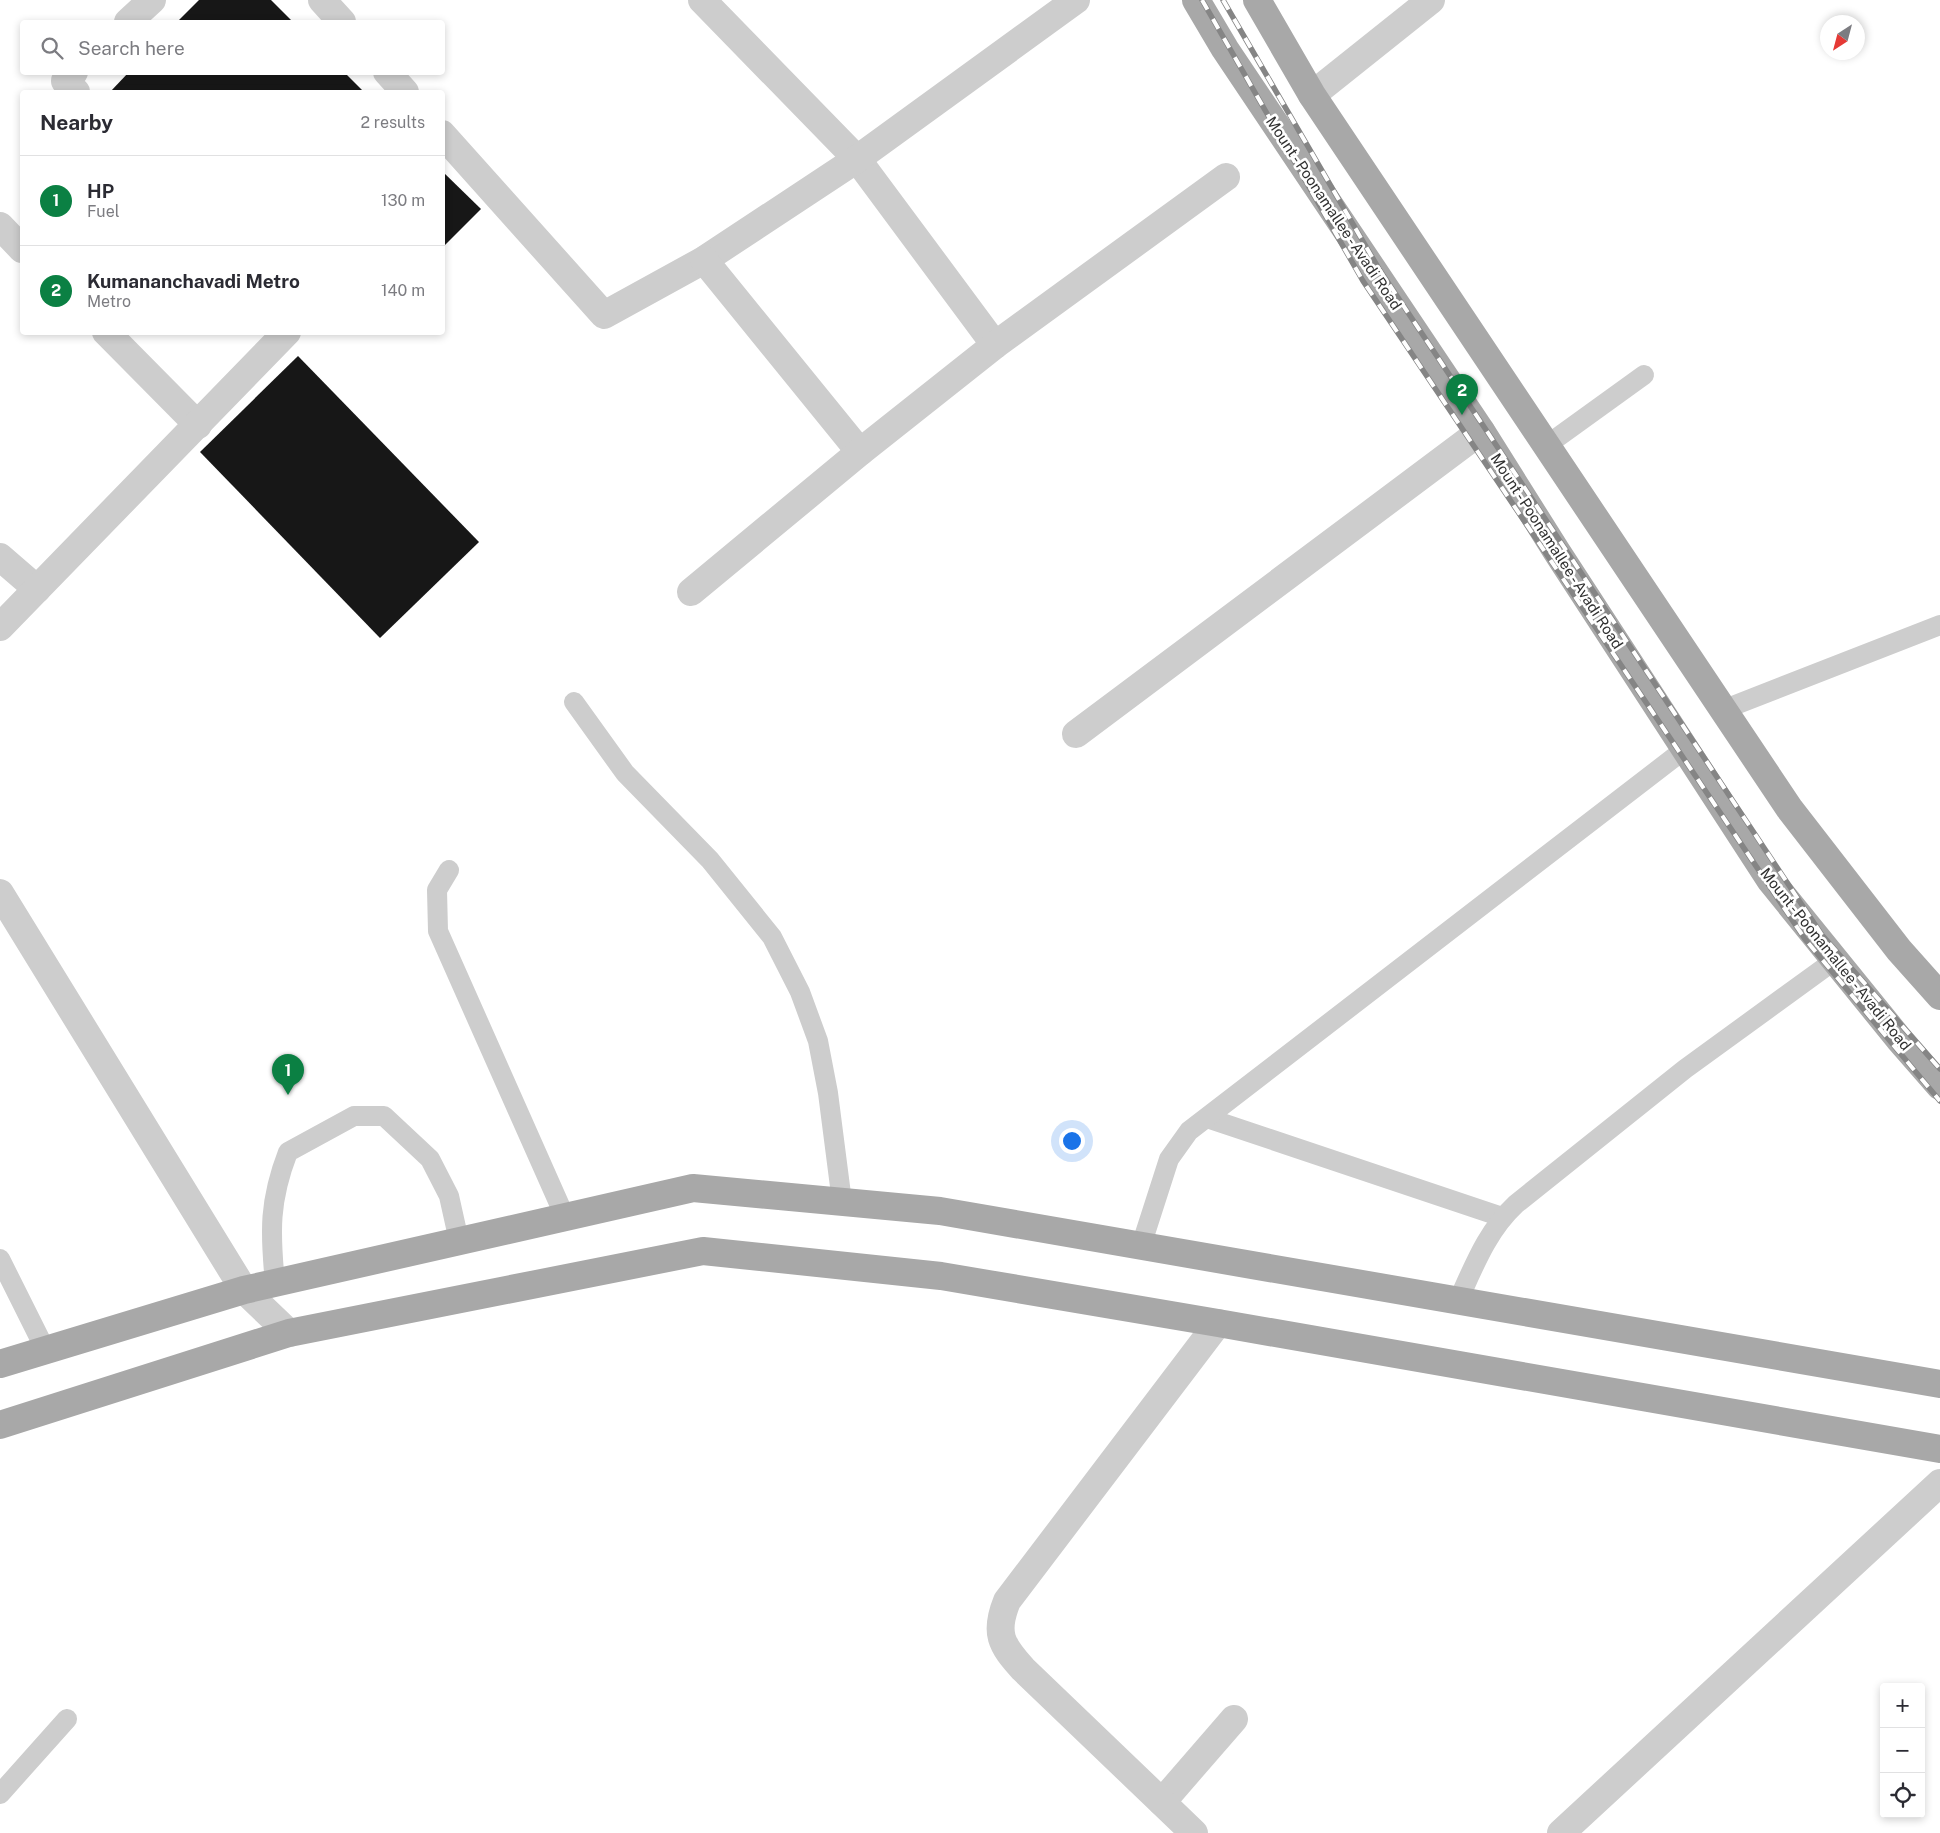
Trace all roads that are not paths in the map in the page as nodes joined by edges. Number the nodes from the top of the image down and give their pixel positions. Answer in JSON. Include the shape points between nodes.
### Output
{"nodes":[{"id":1,"x":152,"y":0,"type":"edge"},
{"id":2,"x":322,"y":0,"type":"edge"},
{"id":3,"x":702,"y":0,"type":"edge"},
{"id":4,"x":1076,"y":0,"type":"edge"},
{"id":5,"x":1196,"y":0,"type":"edge"},
{"id":6,"x":1256,"y":0,"type":"edge"},
{"id":7,"x":1431,"y":0,"type":"edge"},
{"id":8,"x":130,"y":20,"type":"edge"},
{"id":9,"x":340,"y":20,"type":"edge"},
{"id":10,"x":71,"y":75,"type":"edge"},
{"id":11,"x":390,"y":75,"type":"edge"},
{"id":12,"x":74,"y":90,"type":"edge"},
{"id":13,"x":403,"y":90,"type":"edge"},
{"id":14,"x":1312,"y":95,"type":"junction"},
{"id":15,"x":445,"y":137,"type":"edge"},
{"id":16,"x":858,"y":159,"type":"junction"},
{"id":17,"x":1226,"y":176,"type":"dead end"},
{"id":18,"x":0,"y":226,"type":"edge"},
{"id":19,"x":20,"y":247,"type":"edge"},
{"id":20,"x":704,"y":260,"type":"junction"},
{"id":21,"x":109,"y":335,"type":"edge"},
{"id":22,"x":284,"y":335,"type":"edge"},
{"id":23,"x":995,"y":345,"type":"junction"},
{"id":24,"x":1644,"y":375,"type":"dead end"},
{"id":25,"x":198,"y":425,"type":"junction"},
{"id":26,"x":1481,"y":431,"type":"junction"},
{"id":27,"x":1547,"y":445,"type":"junction"},
{"id":28,"x":860,"y":452,"type":"junction"},
{"id":29,"x":0,"y":557,"type":"edge"},
{"id":30,"x":37,"y":589,"type":"junction"},
{"id":31,"x":690,"y":592,"type":"dead end"},
{"id":32,"x":1940,"y":625,"type":"edge"},
{"id":33,"x":0,"y":628,"type":"edge"},
{"id":34,"x":574,"y":702,"type":"dead end"},
{"id":35,"x":1725,"y":710,"type":"junction"},
{"id":36,"x":1076,"y":734,"type":"dead end"},
{"id":37,"x":1685,"y":749,"type":"junction"},
{"id":38,"x":449,"y":870,"type":"dead end"},
{"id":39,"x":0,"y":893,"type":"edge"},
{"id":40,"x":1835,"y":960,"type":"junction"},
{"id":41,"x":1940,"y":996,"type":"edge"},
{"id":42,"x":1940,"y":1086,"type":"edge"},
{"id":43,"x":1207,"y":1118,"type":"junction"},
{"id":44,"x":842,"y":1202,"type":"junction"},
{"id":45,"x":565,"y":1217,"type":"junction"},
{"id":46,"x":1502,"y":1217,"type":"junction"},
{"id":47,"x":458,"y":1241,"type":"junction"},
{"id":48,"x":1141,"y":1246,"type":"junction"},
{"id":49,"x":0,"y":1259,"type":"edge"},
{"id":50,"x":275,"y":1283,"type":"junction"},
{"id":51,"x":244,"y":1290,"type":"junction"},
{"id":52,"x":1458,"y":1301,"type":"junction"},
{"id":53,"x":1218,"y":1323,"type":"junction"},
{"id":54,"x":289,"y":1333,"type":"junction"},
{"id":55,"x":46,"y":1351,"type":"junction"},
{"id":56,"x":0,"y":1364,"type":"edge"},
{"id":57,"x":1940,"y":1384,"type":"edge"},
{"id":58,"x":0,"y":1425,"type":"edge"},
{"id":59,"x":1940,"y":1449,"type":"edge"},
{"id":60,"x":1940,"y":1483,"type":"edge"},
{"id":61,"x":67,"y":1719,"type":"dead end"},
{"id":62,"x":1234,"y":1719,"type":"dead end"},
{"id":63,"x":0,"y":1794,"type":"edge"},
{"id":64,"x":1162,"y":1802,"type":"junction"},
{"id":65,"x":1194,"y":1833,"type":"edge"},
{"id":66,"x":1562,"y":1833,"type":"edge"}],
"edges":[{"from":1,"to":8,"type":"street"},
{"from":2,"to":9,"type":"street"},
{"from":3,"to":16,"type":"street"},
{"from":4,"to":16,"type":"street"},
{"from":5,"to":26,"type":"main road","name":"Mount - Poonamallee - Avadi Road","via":[[1225,49]]},
{"from":6,"to":14,"type":"main road"},
{"from":7,"to":14,"type":"street"},
{"from":10,"to":12,"type":"street","via":[[65,81]]},
{"from":11,"to":13,"type":"street"},
{"from":14,"to":27,"type":"main road"},
{"from":15,"to":20,"type":"street","via":[[604,314]]},
{"from":16,"to":20,"type":"street"},
{"from":16,"to":23,"type":"street"},
{"from":17,"to":23,"type":"street"},
{"from":18,"to":19,"type":"street"},
{"from":20,"to":28,"type":"street"},
{"from":21,"to":25,"type":"street"},
{"from":22,"to":25,"type":"street"},
{"from":23,"to":28,"type":"street"},
{"from":24,"to":27,"type":"lane"},
{"from":25,"to":30,"type":"street"},
{"from":26,"to":36,"type":"street"},
{"from":26,"to":37,"type":"main road","name":"Mount - Poonamallee - Avadi Road"},
{"from":27,"to":35,"type":"main road"},
{"from":28,"to":31,"type":"street"},
{"from":29,"to":30,"type":"street"},
{"from":30,"to":33,"type":"street"},
{"from":32,"to":35,"type":"lane"},
{"from":34,"to":44,"type":"lane","via":[[625,773],[710,860],[772,937],[800,992],[818,1041]]},
{"from":35,"to":41,"type":"main road","via":[[1789,808],[1899,950]]},
{"from":37,"to":40,"type":"main road","name":"Mount - Poonamallee - Avadi Road","via":[[1771,881]]},
{"from":37,"to":43,"type":"lane"},
{"from":38,"to":45,"type":"lane","via":[[437,890],[438,931]]},
{"from":39,"to":51,"type":"street"},
{"from":40,"to":42,"type":"main road","name":"Mount - Poonamallee - Avadi Road"},
{"from":40,"to":46,"type":"lane","via":[[1685,1069]]},
{"from":43,"to":46,"type":"lane"},
{"from":43,"to":48,"type":"lane","via":[[1189,1131],[1169,1158]]},
{"from":44,"to":45,"type":"main road","via":[[693,1188]]},
{"from":44,"to":48,"type":"main road","via":[[940,1211]]},
{"from":45,"to":47,"type":"main road"},
{"from":46,"to":52,"type":"lane","via":[[1485,1242]]},
{"from":47,"to":50,"type":"main road"},
{"from":47,"to":50,"type":"lane","via":[[449,1196],[430,1159],[384,1116],[354,1116],[288,1152],[275,1191],[271,1216]]},
{"from":48,"to":52,"type":"main road"},
{"from":49,"to":55,"type":"lane"},
{"from":50,"to":51,"type":"main road"},
{"from":51,"to":54,"type":"street"},
{"from":51,"to":55,"type":"main road"},
{"from":52,"to":57,"type":"main road"},
{"from":53,"to":54,"type":"main road","via":[[941,1276],[703,1251]]},
{"from":53,"to":59,"type":"main road"},
{"from":53,"to":64,"type":"street","via":[[1006,1601],[1000,1618],[1000,1634],[1009,1653],[1023,1669]]},
{"from":54,"to":58,"type":"main road"},
{"from":55,"to":56,"type":"main road"},
{"from":60,"to":66,"type":"street"},
{"from":61,"to":63,"type":"lane"},
{"from":62,"to":64,"type":"street"},
{"from":64,"to":65,"type":"street"}]}
